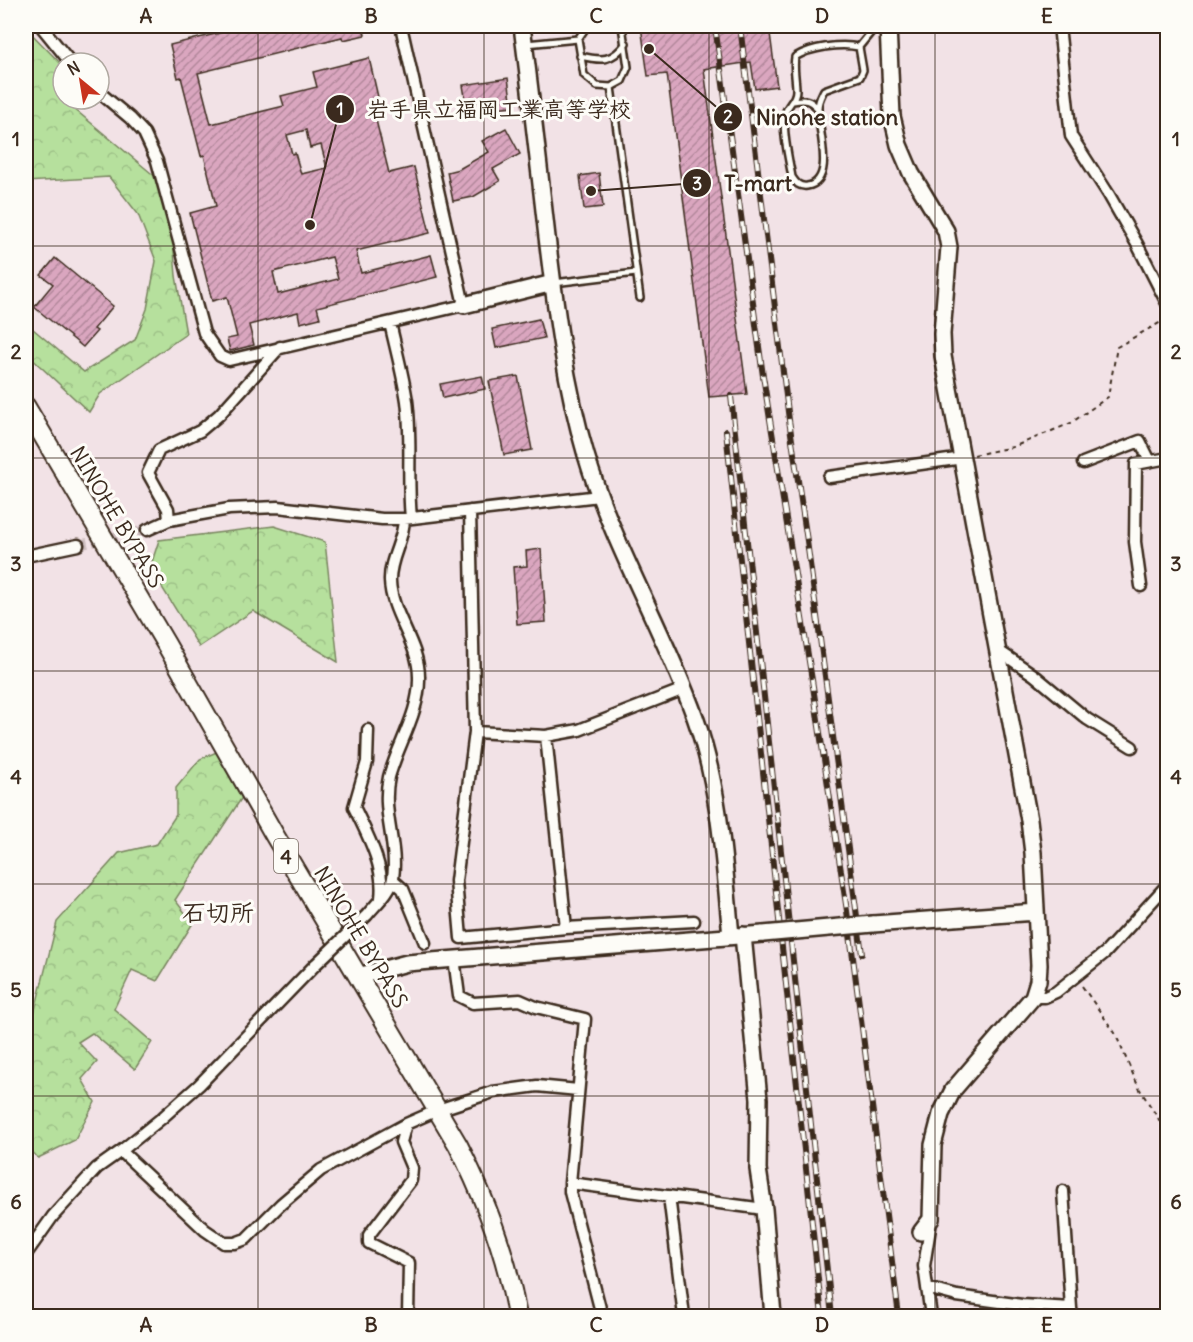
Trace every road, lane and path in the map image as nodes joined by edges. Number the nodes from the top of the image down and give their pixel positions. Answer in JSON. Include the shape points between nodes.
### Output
{"nodes":[{"id":1,"x":41,"y":26,"type":"edge"},
{"id":2,"x":401,"y":26,"type":"edge"},
{"id":3,"x":522,"y":26,"type":"edge"},
{"id":4,"x":587,"y":26,"type":"edge"},
{"id":5,"x":622,"y":26,"type":"edge"},
{"id":6,"x":792,"y":26,"type":"edge"},
{"id":7,"x":812,"y":26,"type":"edge"},
{"id":8,"x":1059,"y":26,"type":"edge"},
{"id":9,"x":878,"y":27,"type":"edge"},
{"id":10,"x":578,"y":39,"type":"junction"},
{"id":11,"x":626,"y":43,"type":"junction"},
{"id":12,"x":525,"y":45,"type":"junction"},
{"id":13,"x":859,"y":47,"type":"junction"},
{"id":14,"x":61,"y":51,"type":"edge"},
{"id":15,"x":580,"y":56,"type":"junction"},
{"id":16,"x":610,"y":87,"type":"junction"},
{"id":17,"x":793,"y":101,"type":"junction"},
{"id":18,"x":111,"y":102,"type":"edge"},
{"id":19,"x":818,"y":109,"type":"junction"},
{"id":20,"x":636,"y":273,"type":"junction"},
{"id":21,"x":553,"y":283,"type":"junction"},
{"id":22,"x":640,"y":298,"type":"dead end"},
{"id":23,"x":464,"y":305,"type":"junction"},
{"id":24,"x":1167,"y":305,"type":"edge"},
{"id":25,"x":1167,"y":318,"type":"edge"},
{"id":26,"x":390,"y":323,"type":"junction"},
{"id":27,"x":281,"y":346,"type":"junction"},
{"id":28,"x":26,"y":407,"type":"edge"},
{"id":29,"x":963,"y":458,"type":"junction"},
{"id":30,"x":1167,"y":458,"type":"edge"},
{"id":31,"x":1150,"y":461,"type":"junction"},
{"id":32,"x":1083,"y":464,"type":"dead end"},
{"id":33,"x":829,"y":477,"type":"dead end"},
{"id":34,"x":599,"y":496,"type":"junction"},
{"id":35,"x":470,"y":511,"type":"junction"},
{"id":36,"x":408,"y":518,"type":"junction"},
{"id":37,"x":169,"y":520,"type":"junction"},
{"id":38,"x":147,"y":530,"type":"tunnel mouth"},
{"id":39,"x":78,"y":544,"type":"tunnel mouth"},
{"id":40,"x":26,"y":556,"type":"edge"},
{"id":41,"x":1141,"y":586,"type":"dead end"},
{"id":42,"x":999,"y":651,"type":"junction"},
{"id":43,"x":684,"y":688,"type":"junction"},
{"id":44,"x":368,"y":730,"type":"dead end"},
{"id":45,"x":475,"y":732,"type":"junction"},
{"id":46,"x":546,"y":736,"type":"junction"},
{"id":47,"x":1132,"y":747,"type":"dead end"},
{"id":48,"x":393,"y":880,"type":"junction"},
{"id":49,"x":1167,"y":884,"type":"edge"},
{"id":50,"x":381,"y":898,"type":"junction"},
{"id":51,"x":1036,"y":912,"type":"junction"},
{"id":52,"x":694,"y":921,"type":"dead end"},
{"id":53,"x":566,"y":928,"type":"junction"},
{"id":54,"x":737,"y":936,"type":"junction"},
{"id":55,"x":425,"y":943,"type":"dead end"},
{"id":56,"x":454,"y":958,"type":"junction"},
{"id":57,"x":358,"y":976,"type":"junction"},
{"id":58,"x":1076,"y":976,"type":"junction"},
{"id":59,"x":1033,"y":997,"type":"junction"},
{"id":60,"x":578,"y":1089,"type":"junction"},
{"id":61,"x":438,"y":1110,"type":"junction"},
{"id":62,"x":406,"y":1124,"type":"junction"},
{"id":63,"x":1167,"y":1134,"type":"edge"},
{"id":64,"x":121,"y":1151,"type":"junction"},
{"id":65,"x":570,"y":1183,"type":"junction"},
{"id":66,"x":1063,"y":1191,"type":"dead end"},
{"id":67,"x":669,"y":1196,"type":"junction"},
{"id":68,"x":764,"y":1209,"type":"junction"},
{"id":69,"x":931,"y":1219,"type":"junction"},
{"id":70,"x":921,"y":1232,"type":"dead end"},
{"id":71,"x":26,"y":1254,"type":"edge"},
{"id":72,"x":927,"y":1288,"type":"junction"},
{"id":73,"x":1071,"y":1312,"type":"edge"},
{"id":74,"x":408,"y":1317,"type":"edge"},
{"id":75,"x":518,"y":1317,"type":"edge"},
{"id":76,"x":602,"y":1317,"type":"edge"},
{"id":77,"x":684,"y":1317,"type":"edge"},
{"id":78,"x":773,"y":1317,"type":"edge"},
{"id":79,"x":931,"y":1317,"type":"edge"}],
"edges":[{"from":1,"to":14,"type":"street"},
{"from":2,"to":23,"type":"street"},
{"from":3,"to":12,"type":"street"},
{"from":4,"to":10,"type":"lane"},
{"from":5,"to":11,"type":"lane"},
{"from":6,"to":7,"type":"lane"},
{"from":8,"to":24,"type":"street","via":[[1071,136],[1137,244]]},
{"from":9,"to":13,"type":"lane"},
{"from":9,"to":29,"type":"street","via":[[899,146],[946,231],[950,247],[943,356]]},
{"from":10,"to":12,"type":"lane"},
{"from":10,"to":15,"type":"lane"},
{"from":11,"to":15,"type":"lane","via":[[618,54],[605,60]]},
{"from":11,"to":16,"type":"lane","via":[[628,67],[622,81]]},
{"from":12,"to":21,"type":"street"},
{"from":13,"to":17,"type":"lane","via":[[847,44],[795,57]]},
{"from":13,"to":19,"type":"lane","via":[[863,70],[860,77],[824,90]]},
{"from":15,"to":16,"type":"lane","via":[[584,75],[597,86]]},
{"from":16,"to":20,"type":"lane"},
{"from":17,"to":19,"type":"lane","via":[[805,99]]},
{"from":17,"to":19,"type":"lane","via":[[786,108],[784,119],[792,177],[803,186],[821,177],[824,166]]},
{"from":18,"to":27,"type":"street","via":[[149,142],[204,333],[219,356],[229,360]]},
{"from":20,"to":21,"type":"lane"},
{"from":20,"to":22,"type":"lane"},
{"from":21,"to":23,"type":"street"},
{"from":21,"to":34,"type":"street","via":[[571,400]]},
{"from":23,"to":26,"type":"street"},
{"from":25,"to":29,"type":"path","via":[[1117,347],[1108,397],[1071,423],[1013,447]]},
{"from":26,"to":27,"type":"street"},
{"from":26,"to":36,"type":"street","via":[[407,401]]},
{"from":27,"to":37,"type":"street","via":[[219,416],[200,431],[159,450],[148,474],[168,509]]},
{"from":28,"to":57,"type":"highway","name":"NINOHE BYPASS","number":"4"},
{"from":29,"to":33,"type":"street"},
{"from":29,"to":42,"type":"street"},
{"from":30,"to":31,"type":"street"},
{"from":31,"to":32,"type":"street","via":[[1140,441]]},
{"from":31,"to":41,"type":"street","via":[[1136,464],[1135,542]]},
{"from":34,"to":35,"type":"street"},
{"from":34,"to":43,"type":"street"},
{"from":35,"to":36,"type":"street"},
{"from":35,"to":45,"type":"street"},
{"from":36,"to":37,"type":"street","via":[[382,519],[278,507],[229,509]]},
{"from":36,"to":48,"type":"street","via":[[390,582],[420,675],[407,732],[389,778]]},
{"from":37,"to":38,"type":"street"},
{"from":39,"to":40,"type":"street"},
{"from":42,"to":47,"type":"street","via":[[1086,719]]},
{"from":42,"to":51,"type":"street","via":[[1029,820]]},
{"from":43,"to":46,"type":"street","via":[[579,729]]},
{"from":43,"to":54,"type":"street","via":[[711,775]]},
{"from":44,"to":50,"type":"street","via":[[367,762],[354,807],[378,862]]},
{"from":45,"to":46,"type":"street"},
{"from":45,"to":53,"type":"street","via":[[456,881],[461,938]]},
{"from":46,"to":53,"type":"street"},
{"from":48,"to":50,"type":"street"},
{"from":48,"to":55,"type":"street","via":[[403,889]]},
{"from":49,"to":58,"type":"street","via":[[1106,952]]},
{"from":50,"to":64,"type":"street","bridge":true,"via":[[200,1085]]},
{"from":51,"to":54,"type":"street","bridge":true},
{"from":51,"to":59,"type":"street","via":[[1039,965]]},
{"from":52,"to":53,"type":"street"},
{"from":54,"to":56,"type":"street"},
{"from":54,"to":68,"type":"street","via":[[759,1099],[758,1169]]},
{"from":56,"to":57,"type":"street","via":[[407,963]]},
{"from":56,"to":60,"type":"street","via":[[459,996],[473,1003],[520,1000],[585,1018]]},
{"from":57,"to":61,"type":"highway","name":"NINOHE BYPASS","number":"4"},
{"from":58,"to":59,"type":"street","via":[[1056,992]]},
{"from":58,"to":63,"type":"path","via":[[1116,1033],[1139,1088]]},
{"from":59,"to":69,"type":"street","via":[[953,1090],[941,1114],[933,1145]]},
{"from":60,"to":61,"type":"street","via":[[537,1086],[493,1092]]},
{"from":60,"to":65,"type":"street"},
{"from":61,"to":62,"type":"street"},
{"from":61,"to":75,"type":"highway","name":"NINOHE BYPASS","number":"4","via":[[493,1220]]},
{"from":62,"to":64,"type":"street","via":[[321,1170],[246,1239],[235,1243],[224,1243],[205,1230]]},
{"from":62,"to":74,"type":"street","via":[[401,1142],[412,1168],[411,1180],[369,1234],[369,1243],[409,1263]]},
{"from":64,"to":71,"type":"street","via":[[97,1168],[52,1216]]},
{"from":65,"to":67,"type":"street"},
{"from":65,"to":76,"type":"street"},
{"from":66,"to":73,"type":"street"},
{"from":67,"to":68,"type":"street"},
{"from":67,"to":77,"type":"street"},
{"from":68,"to":78,"type":"street"},
{"from":69,"to":70,"type":"street"},
{"from":69,"to":72,"type":"street","via":[[924,1266]]},
{"from":72,"to":73,"type":"street"},
{"from":72,"to":79,"type":"street"}]}
